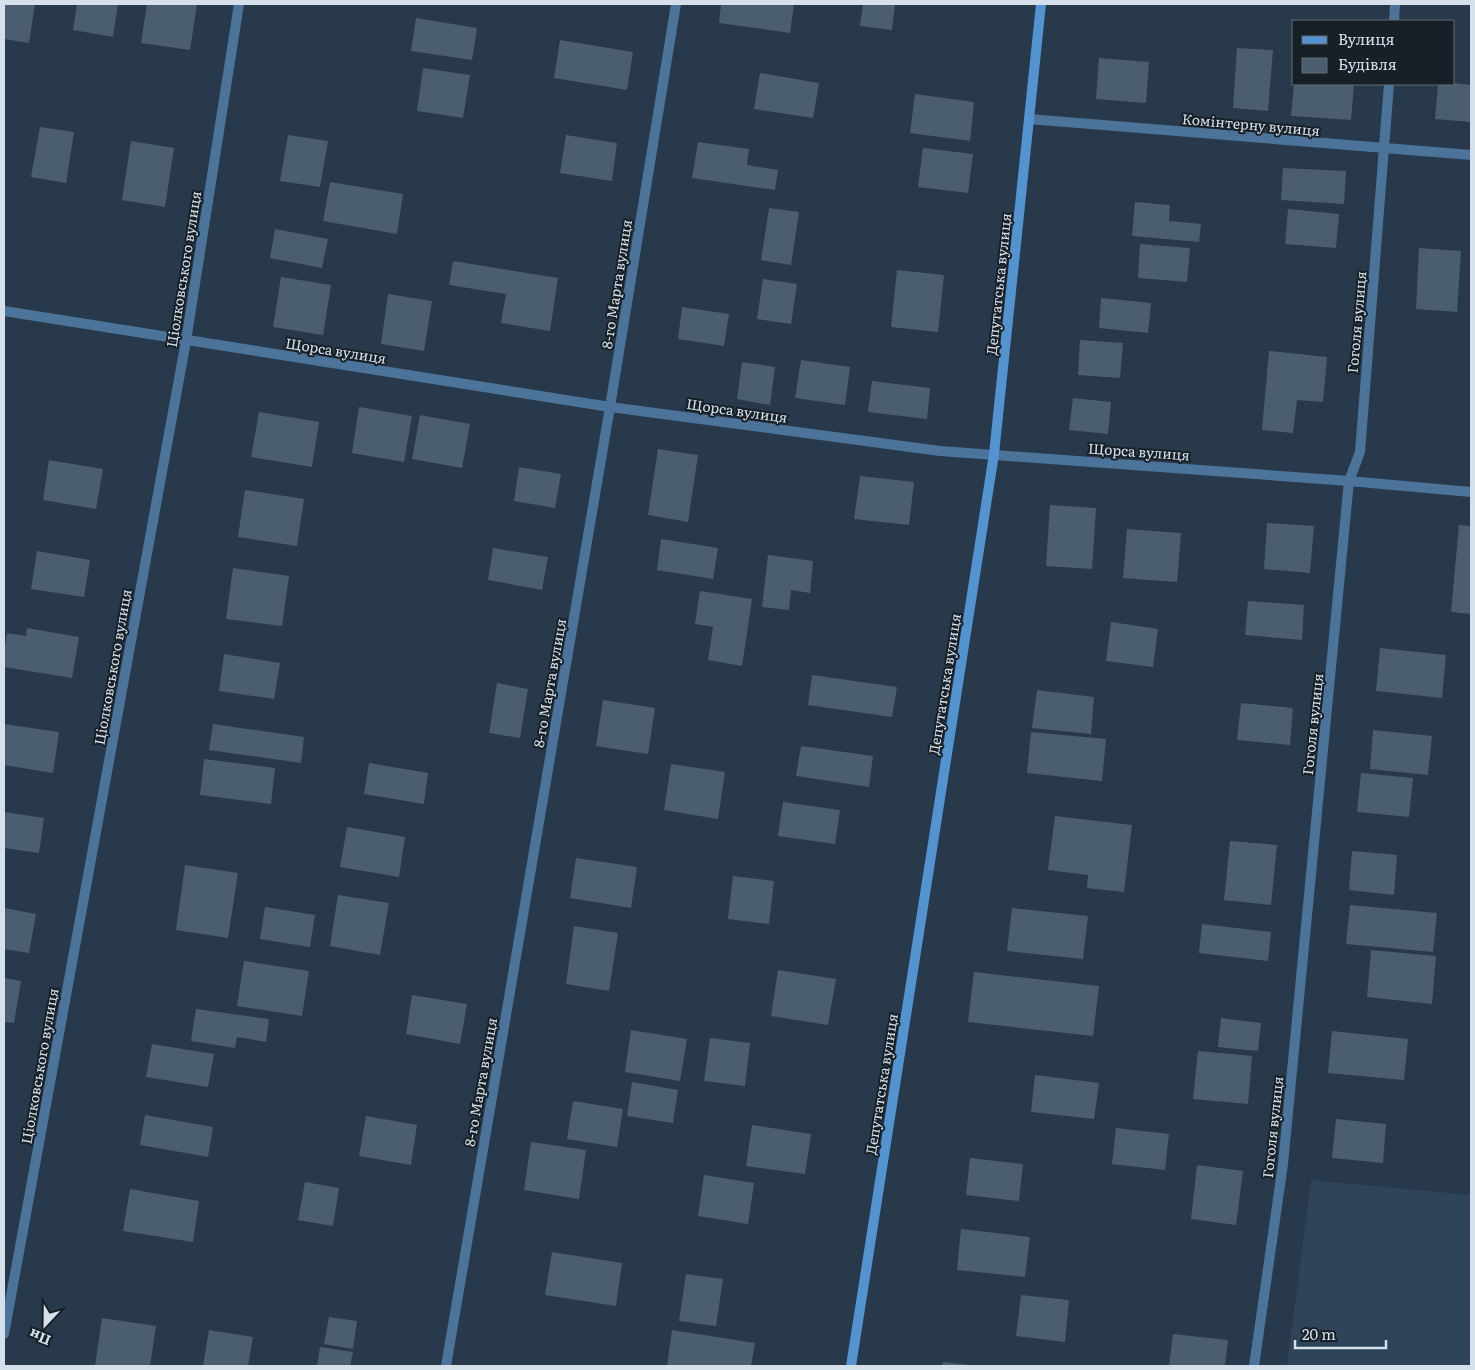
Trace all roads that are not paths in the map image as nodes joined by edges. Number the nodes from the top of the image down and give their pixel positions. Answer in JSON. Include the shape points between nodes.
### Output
{"nodes":[{"id":1,"x":239,"y":4,"type":"edge"},
{"id":2,"x":676,"y":4,"type":"edge"},
{"id":3,"x":1041,"y":4,"type":"edge"},
{"id":4,"x":1395,"y":4,"type":"edge"},
{"id":5,"x":1394,"y":20,"type":"edge"},
{"id":6,"x":1389,"y":85,"type":"edge"},
{"id":7,"x":1029,"y":119,"type":"junction"},
{"id":8,"x":1384,"y":148,"type":"junction"},
{"id":9,"x":1471,"y":155,"type":"edge"},
{"id":10,"x":4,"y":311,"type":"edge"},
{"id":11,"x":186,"y":341,"type":"junction"},
{"id":12,"x":610,"y":407,"type":"junction"},
{"id":13,"x":994,"y":454,"type":"junction"},
{"id":14,"x":1350,"y":481,"type":"junction"},
{"id":15,"x":1471,"y":492,"type":"edge"},
{"id":16,"x":4,"y":1334,"type":"edge"},
{"id":17,"x":446,"y":1366,"type":"edge"},
{"id":18,"x":851,"y":1366,"type":"edge"},
{"id":19,"x":1254,"y":1366,"type":"edge"}],
"edges":[{"from":1,"to":11,"type":"street","name":"Ціолковського вулиця"},
{"from":2,"to":12,"type":"street","name":"8-го Марта вулиця"},
{"from":3,"to":7,"type":"street","name":"Депутатська вулиця"},
{"from":4,"to":5,"type":"street"},
{"from":6,"to":8,"type":"street","name":"Гоголя вулиця"},
{"from":7,"to":8,"type":"street","name":"Комінтерну вулиця"},
{"from":7,"to":13,"type":"street","name":"Депутатська вулиця"},
{"from":8,"to":9,"type":"street","name":"Комінтерну вулиця"},
{"from":8,"to":14,"type":"street","name":"Гоголя вулиця","via":[[1360,452]]},
{"from":10,"to":11,"type":"street","name":"Щорса вулиця"},
{"from":11,"to":12,"type":"street","name":"Щорса вулиця"},
{"from":11,"to":16,"type":"street","name":"Ціолковського вулиця"},
{"from":12,"to":13,"type":"street","name":"Щорса вулиця","via":[[940,451]]},
{"from":12,"to":17,"type":"street","name":"8-го Марта вулиця"},
{"from":13,"to":14,"type":"street","name":"Щорса вулиця"},
{"from":13,"to":18,"type":"street","name":"Депутатська вулиця"},
{"from":14,"to":15,"type":"street","name":"Щорса вулиця"},
{"from":14,"to":19,"type":"street","name":"Гоголя вулиця","via":[[1283,1164]]}]}
